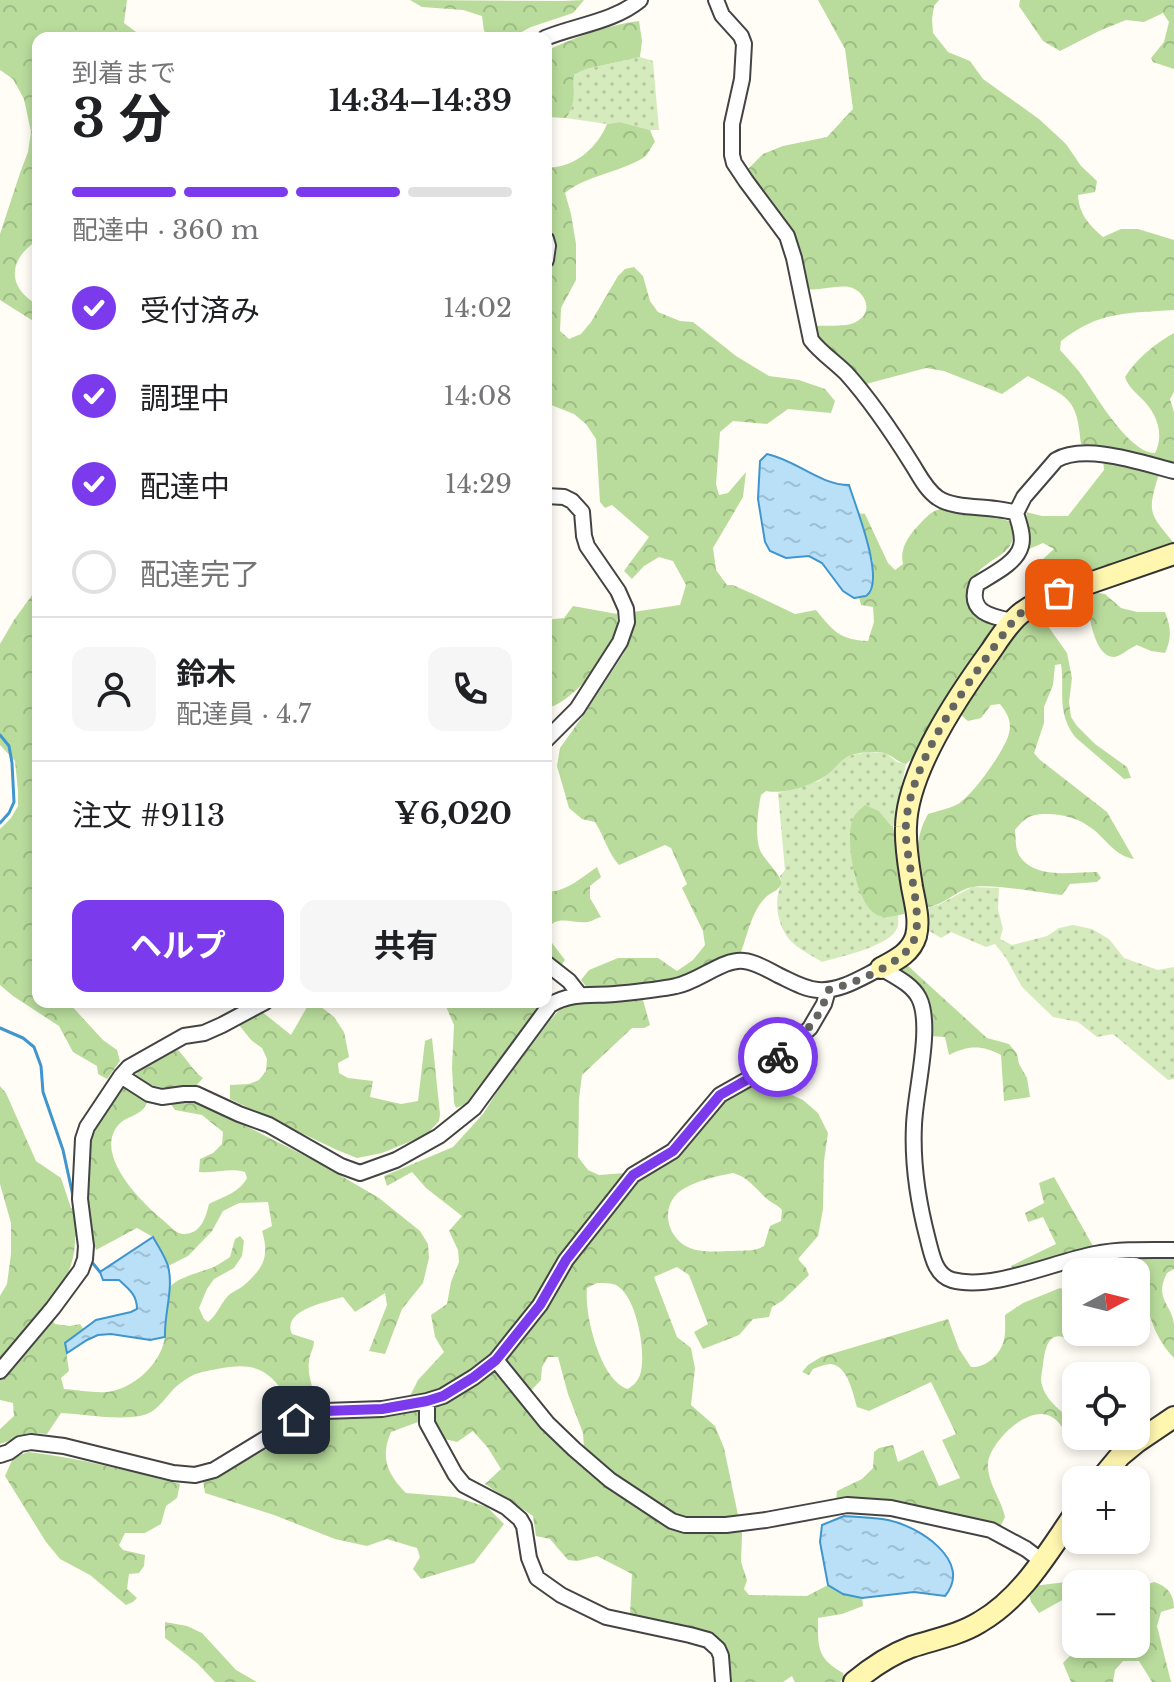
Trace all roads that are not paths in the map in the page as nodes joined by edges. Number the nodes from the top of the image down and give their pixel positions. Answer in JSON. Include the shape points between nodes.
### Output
{"nodes":[{"id":1,"x":640,"y":0,"type":"edge"},
{"id":2,"x":716,"y":0,"type":"edge"},
{"id":3,"x":552,"y":36,"type":"edge"},
{"id":4,"x":1174,"y":471,"type":"edge"},
{"id":5,"x":552,"y":496,"type":"edge"},
{"id":6,"x":1016,"y":513,"type":"junction"},
{"id":7,"x":1174,"y":554,"type":"edge"},
{"id":8,"x":1013,"y":621,"type":"junction"},
{"id":9,"x":552,"y":734,"type":"edge"},
{"id":10,"x":552,"y":968,"type":"edge"},
{"id":11,"x":881,"y":968,"type":"junction"},
{"id":12,"x":828,"y":990,"type":"junction"},
{"id":13,"x":580,"y":995,"type":"junction"},
{"id":14,"x":552,"y":1004,"type":"edge"},
{"id":15,"x":254,"y":1008,"type":"edge"},
{"id":16,"x":548,"y":1008,"type":"edge"},
{"id":17,"x":121,"y":1076,"type":"junction"},
{"id":18,"x":1174,"y":1250,"type":"edge"},
{"id":19,"x":496,"y":1360,"type":"junction"},
{"id":20,"x":0,"y":1371,"type":"edge"},
{"id":21,"x":427,"y":1401,"type":"junction"},
{"id":22,"x":1174,"y":1417,"type":"edge"},
{"id":23,"x":0,"y":1455,"type":"edge"},
{"id":24,"x":1112,"y":1466,"type":"edge"},
{"id":25,"x":1062,"y":1532,"type":"edge"},
{"id":26,"x":1042,"y":1561,"type":"junction"},
{"id":27,"x":723,"y":1682,"type":"edge"},
{"id":28,"x":854,"y":1682,"type":"edge"}],
"edges":[{"from":1,"to":3,"type":"street","via":[[610,17]]},
{"from":2,"to":6,"type":"street","via":[[744,44],[732,124],[734,163],[787,236],[811,340],[882,415],[938,499]]},
{"from":4,"to":6,"type":"street","via":[[1104,455],[1061,457]]},
{"from":5,"to":9,"type":"street","via":[[572,501],[582,512],[587,546],[618,591],[627,622],[577,709]]},
{"from":6,"to":8,"type":"street","via":[[1021,547],[975,590],[981,610]]},
{"from":7,"to":8,"type":"street","via":[[1059,593]]},
{"from":8,"to":11,"type":"street","via":[[964,690],[919,774],[906,822],[916,937],[901,957]]},
{"from":10,"to":13,"type":"street"},
{"from":11,"to":12,"type":"street"},
{"from":11,"to":18,"type":"street","via":[[909,986],[922,1004],[925,1035],[914,1123],[915,1170],[932,1258],[944,1277],[973,1283],[1096,1254]]},
{"from":12,"to":13,"type":"street","via":[[807,988],[743,960],[678,986]]},
{"from":12,"to":19,"type":"street","via":[[810,1028],[766,1069],[720,1095],[673,1151],[633,1175]]},
{"from":13,"to":14,"type":"street"},
{"from":15,"to":17,"type":"street","via":[[204,1033],[184,1036]]},
{"from":16,"to":17,"type":"street","via":[[474,1108],[448,1130],[369,1172],[341,1166],[269,1125],[196,1094],[149,1094]]},
{"from":17,"to":20,"type":"street","via":[[83,1139],[80,1199],[86,1246],[81,1270]]},
{"from":19,"to":21,"type":"street"},
{"from":19,"to":26,"type":"street","via":[[574,1449],[672,1521],[697,1527],[847,1505],[891,1508],[991,1530]]},
{"from":21,"to":23,"type":"street","via":[[311,1415],[214,1470],[195,1475],[31,1442]]},
{"from":21,"to":27,"type":"street","via":[[427,1423],[455,1474],[520,1519],[537,1578],[606,1617],[708,1640],[721,1656]]},
{"from":22,"to":24,"type":"street"},
{"from":25,"to":26,"type":"street"},
{"from":26,"to":28,"type":"street","via":[[1005,1605],[981,1622],[886,1658]]}]}
